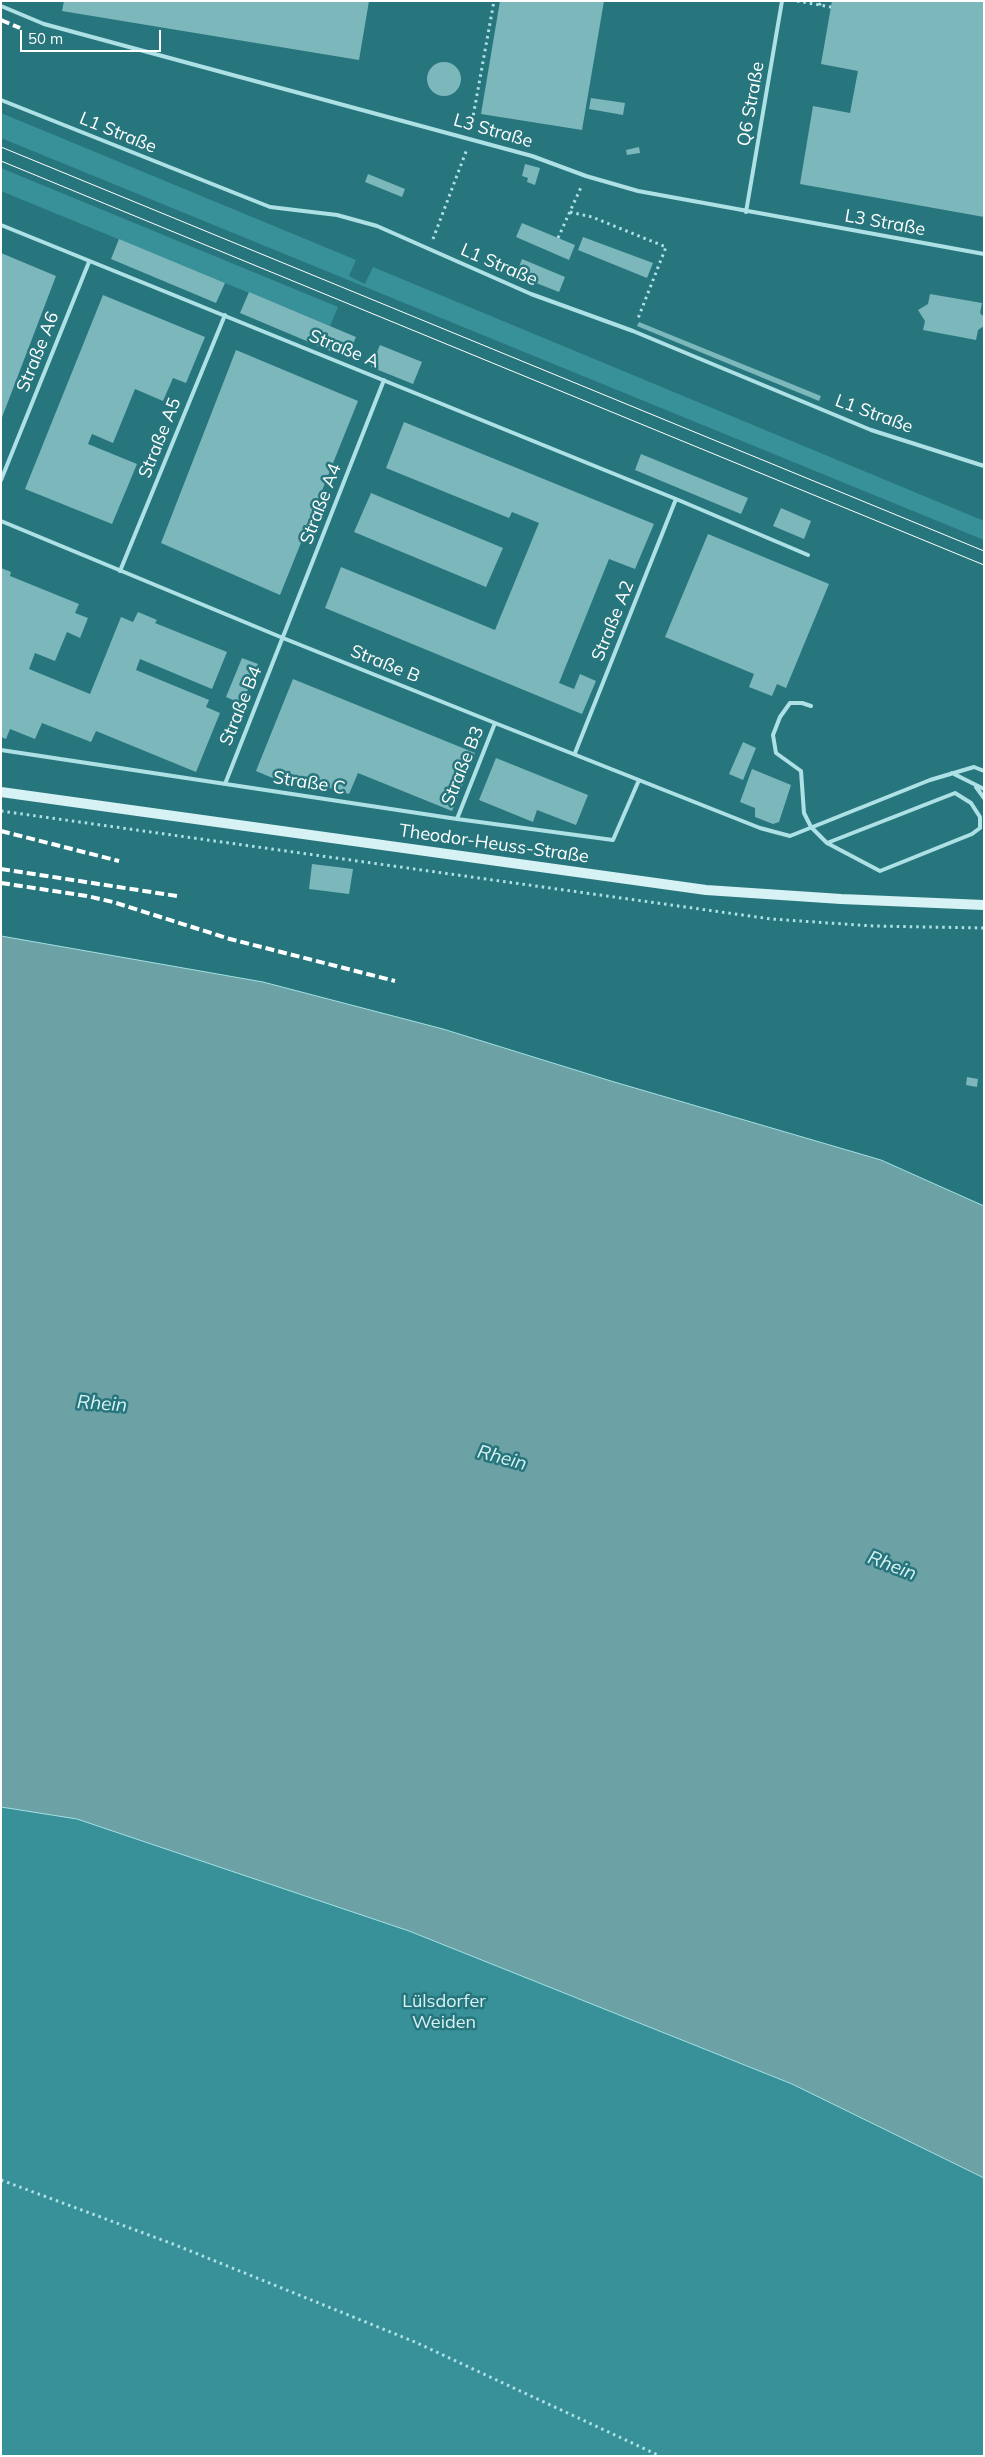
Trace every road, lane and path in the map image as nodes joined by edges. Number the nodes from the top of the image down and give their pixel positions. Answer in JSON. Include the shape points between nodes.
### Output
{"nodes":[{"id":1,"x":782,"y":1,"type":"edge"},
{"id":2,"x":796,"y":1,"type":"edge"},
{"id":3,"x":823,"y":1,"type":"edge"},
{"id":4,"x":819,"y":5,"type":"junction"},
{"id":5,"x":1,"y":6,"type":"edge"},
{"id":6,"x":831,"y":7,"type":"dead end"},
{"id":7,"x":1,"y":100,"type":"edge"},
{"id":8,"x":586,"y":176,"type":"junction"},
{"id":9,"x":570,"y":212,"type":"junction"},
{"id":10,"x":746,"y":212,"type":"junction"},
{"id":11,"x":1,"y":225,"type":"edge"},
{"id":12,"x":558,"y":238,"type":"dead end"},
{"id":13,"x":984,"y":254,"type":"edge"},
{"id":14,"x":89,"y":262,"type":"junction"},
{"id":15,"x":225,"y":315,"type":"junction"},
{"id":16,"x":633,"y":331,"type":"junction"},
{"id":17,"x":384,"y":380,"type":"junction"},
{"id":18,"x":984,"y":466,"type":"edge"},
{"id":19,"x":1,"y":480,"type":"edge"},
{"id":20,"x":676,"y":499,"type":"junction"},
{"id":21,"x":1,"y":522,"type":"edge"},
{"id":22,"x":808,"y":554,"type":"dead end"},
{"id":23,"x":120,"y":571,"type":"junction"},
{"id":24,"x":283,"y":638,"type":"junction"},
{"id":25,"x":811,"y":706,"type":"dead end"},
{"id":26,"x":495,"y":724,"type":"junction"},
{"id":27,"x":1,"y":750,"type":"edge"},
{"id":28,"x":575,"y":753,"type":"junction"},
{"id":29,"x":984,"y":771,"type":"edge"},
{"id":30,"x":952,"y":773,"type":"junction"},
{"id":31,"x":639,"y":780,"type":"junction"},
{"id":32,"x":225,"y":784,"type":"junction"},
{"id":33,"x":974,"y":786,"type":"junction"},
{"id":34,"x":984,"y":789,"type":"edge"},
{"id":35,"x":1,"y":792,"type":"edge"},
{"id":36,"x":984,"y":798,"type":"edge"},
{"id":37,"x":1,"y":810,"type":"edge"},
{"id":38,"x":457,"y":819,"type":"junction"},
{"id":39,"x":811,"y":827,"type":"junction"},
{"id":40,"x":827,"y":843,"type":"junction"},
{"id":41,"x":984,"y":905,"type":"edge"},
{"id":42,"x":984,"y":928,"type":"edge"},
{"id":43,"x":1,"y":2180,"type":"edge"},
{"id":44,"x":660,"y":2456,"type":"edge"}],
"edges":[{"from":1,"to":10,"type":"lane","name":"Q6 Straße"},
{"from":2,"to":4,"type":"path"},
{"from":3,"to":4,"type":"path"},
{"from":4,"to":6,"type":"path"},
{"from":5,"to":8,"type":"lane","name":"L3 Straße","via":[[44,24],[532,156]]},
{"from":7,"to":16,"type":"lane","name":"L1 Straße","via":[[270,207],[337,215],[377,226],[531,294]]},
{"from":8,"to":9,"type":"path"},
{"from":8,"to":10,"type":"lane","name":"L3 Straße","via":[[638,191]]},
{"from":9,"to":12,"type":"path"},
{"from":9,"to":16,"type":"path","via":[[592,217],[666,248]]},
{"from":10,"to":13,"type":"lane","name":"L3 Straße"},
{"from":11,"to":14,"type":"lane","name":"Straße A"},
{"from":14,"to":15,"type":"lane","name":"Straße A"},
{"from":14,"to":19,"type":"lane","name":"Straße A6"},
{"from":15,"to":17,"type":"lane","name":"Straße A"},
{"from":15,"to":23,"type":"lane","name":"Straße A5"},
{"from":16,"to":18,"type":"lane","name":"L1 Straße","via":[[871,430]]},
{"from":17,"to":20,"type":"lane","name":"Straße A"},
{"from":17,"to":24,"type":"lane","name":"Straße A4"},
{"from":20,"to":22,"type":"lane","name":"Straße A"},
{"from":20,"to":28,"type":"lane","name":"Straße A2"},
{"from":21,"to":23,"type":"lane","name":"Straße B"},
{"from":23,"to":24,"type":"lane","name":"Straße B"},
{"from":24,"to":26,"type":"lane","name":"Straße B"},
{"from":24,"to":32,"type":"lane","name":"Straße B4"},
{"from":25,"to":39,"type":"lane","via":[[790,703],[773,735],[776,753],[801,771],[804,813]]},
{"from":26,"to":28,"type":"lane","name":"Straße B"},
{"from":26,"to":38,"type":"lane","name":"Straße B3"},
{"from":27,"to":32,"type":"lane","name":"Straße C"},
{"from":28,"to":31,"type":"lane","name":"Straße B"},
{"from":29,"to":30,"type":"lane","name":"Straße B","via":[[974,767]]},
{"from":30,"to":33,"type":"lane"},
{"from":30,"to":39,"type":"lane","name":"Straße B"},
{"from":31,"to":38,"type":"lane","name":"Straße C","via":[[613,840]]},
{"from":31,"to":39,"type":"lane","name":"Straße B","via":[[760,828],[790,836]]},
{"from":32,"to":38,"type":"lane","name":"Straße C"},
{"from":33,"to":34,"type":"lane"},
{"from":33,"to":36,"type":"lane"},
{"from":35,"to":41,"type":"main road","name":"Theodor-Heuss-Straße","via":[[706,890],[841,900]]},
{"from":37,"to":42,"type":"path","via":[[771,919],[873,926]]},
{"from":39,"to":40,"type":"lane"},
{"from":40,"to":40,"type":"lane","via":[[955,794],[971,803],[980,817],[980,828],[972,834],[880,871]]},
{"from":43,"to":44,"type":"path","via":[[173,2244],[415,2342]]}]}
